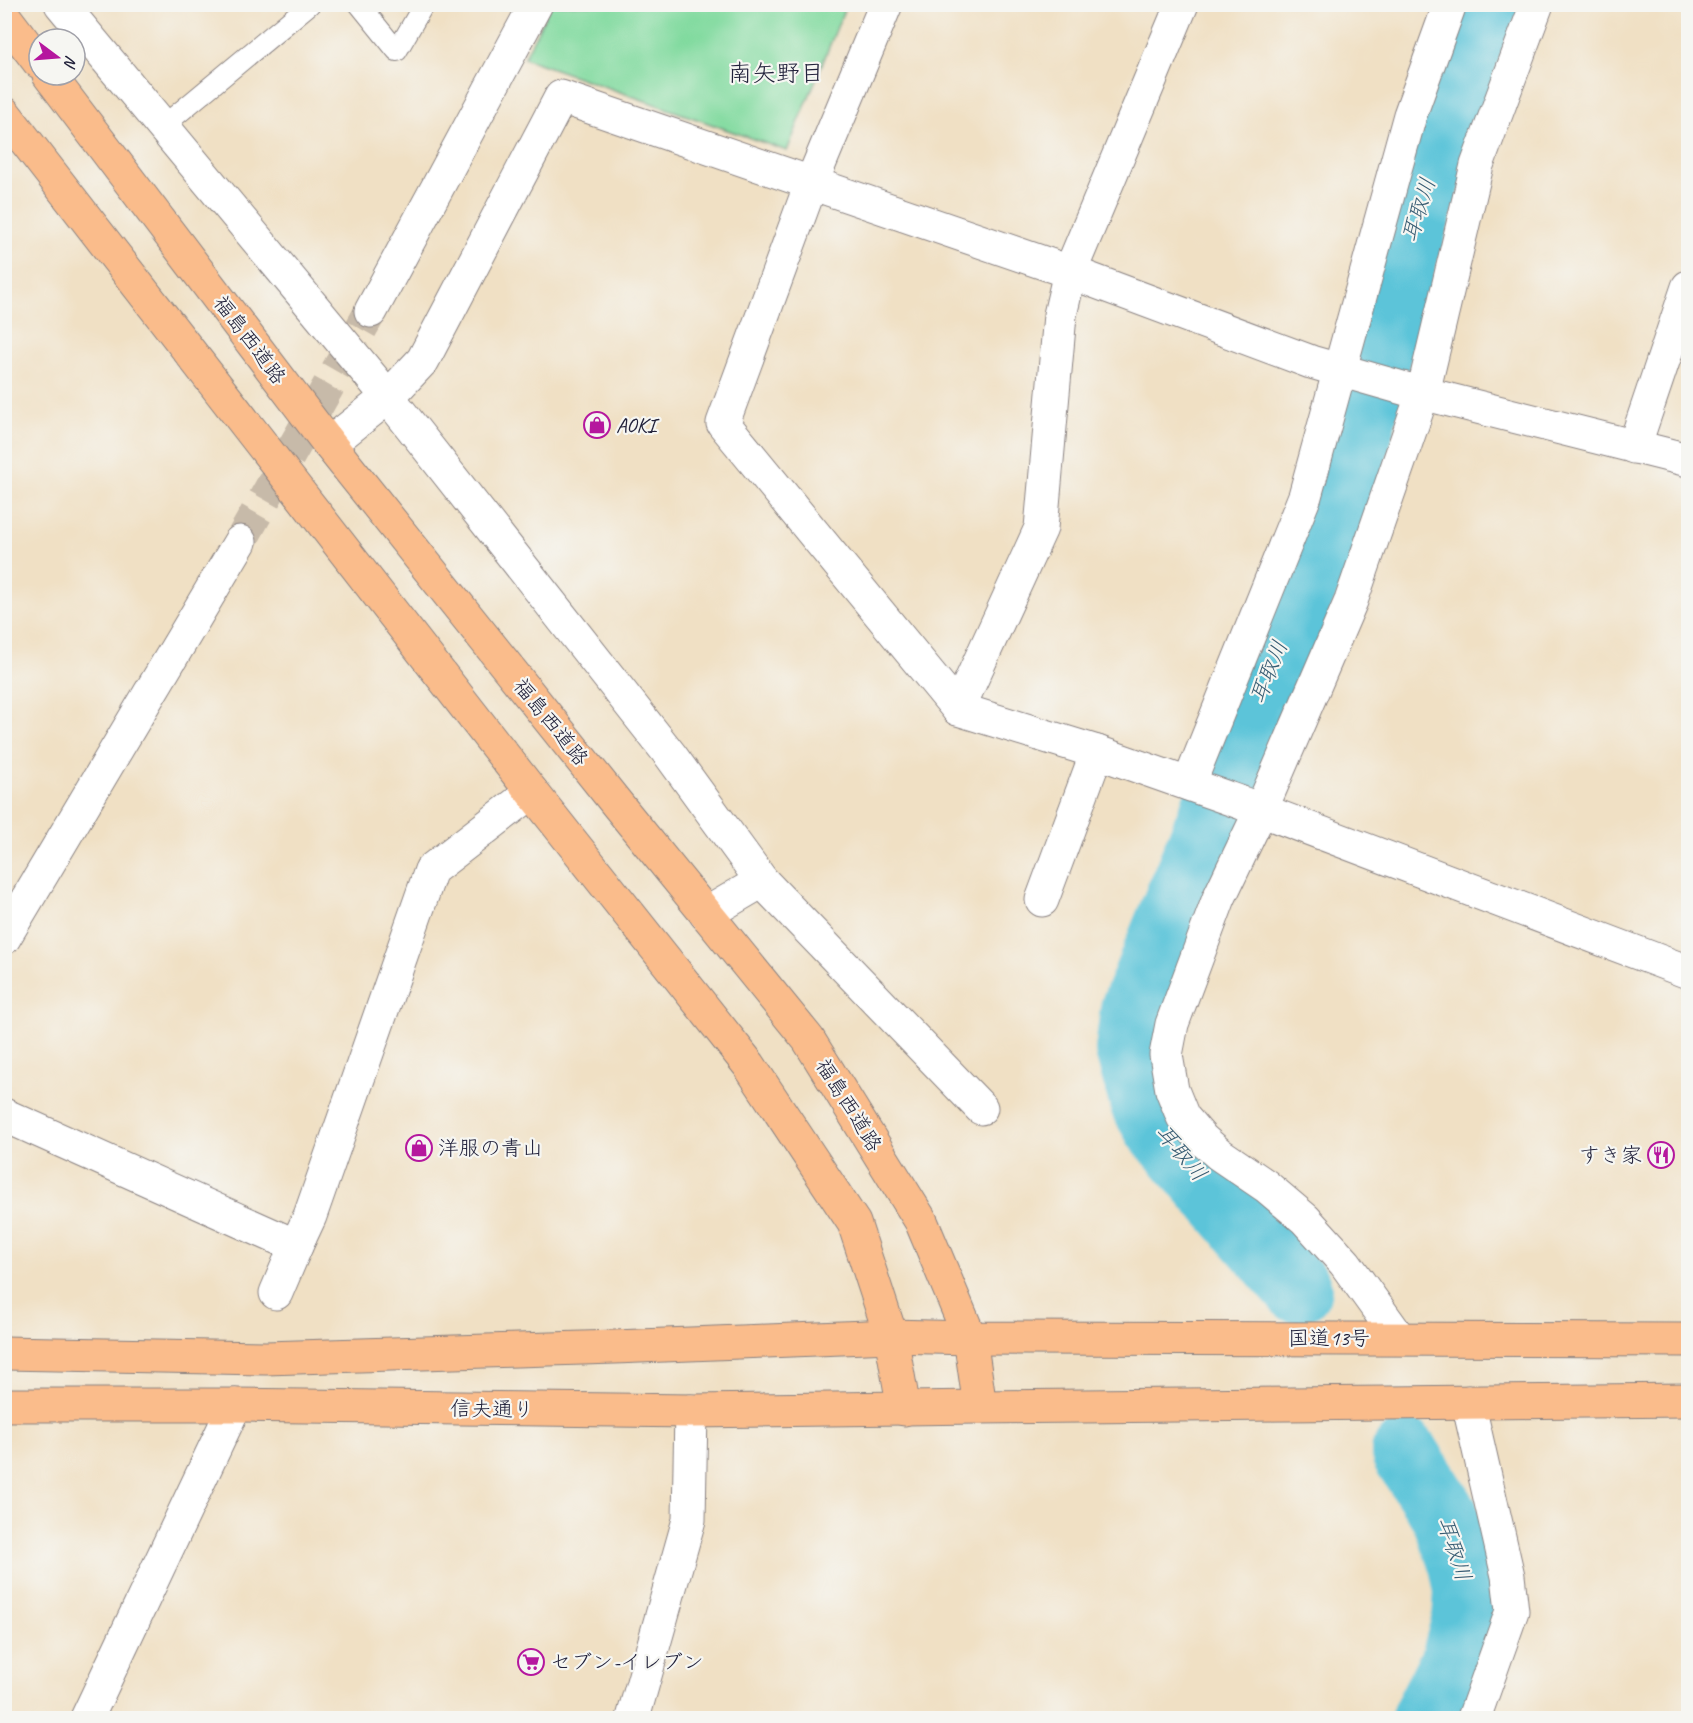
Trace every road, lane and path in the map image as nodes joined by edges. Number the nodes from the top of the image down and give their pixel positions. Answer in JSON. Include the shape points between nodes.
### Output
{"nodes":[{"id":1,"x":61,"y":4,"type":"edge"},
{"id":2,"x":310,"y":4,"type":"edge"},
{"id":3,"x":359,"y":4,"type":"edge"},
{"id":4,"x":424,"y":4,"type":"edge"},
{"id":5,"x":537,"y":4,"type":"edge"},
{"id":6,"x":886,"y":4,"type":"edge"},
{"id":7,"x":1182,"y":4,"type":"edge"},
{"id":8,"x":1450,"y":4,"type":"edge"},
{"id":9,"x":1537,"y":4,"type":"edge"},
{"id":10,"x":4,"y":16,"type":"edge"},
{"id":11,"x":27,"y":46,"type":"edge"},
{"id":12,"x":58,"y":87,"type":"edge"},
{"id":13,"x":4,"y":113,"type":"edge"},
{"id":14,"x":162,"y":126,"type":"junction"},
{"id":15,"x":812,"y":184,"type":"junction"},
{"id":16,"x":1070,"y":272,"type":"junction"},
{"id":17,"x":1689,"y":288,"type":"edge"},
{"id":18,"x":371,"y":311,"type":"tunnel mouth"},
{"id":19,"x":1344,"y":372,"type":"junction"},
{"id":20,"x":1414,"y":391,"type":"junction"},
{"id":21,"x":388,"y":397,"type":"junction"},
{"id":22,"x":329,"y":444,"type":"junction"},
{"id":23,"x":1634,"y":447,"type":"junction"},
{"id":24,"x":1689,"y":460,"type":"edge"},
{"id":25,"x":240,"y":542,"type":"tunnel mouth"},
{"id":26,"x":958,"y":709,"type":"junction"},
{"id":27,"x":1097,"y":752,"type":"junction"},
{"id":28,"x":1196,"y":787,"type":"junction"},
{"id":29,"x":532,"y":792,"type":"junction"},
{"id":30,"x":1252,"y":807,"type":"junction"},
{"id":31,"x":762,"y":881,"type":"junction"},
{"id":32,"x":1042,"y":900,"type":"dead end"},
{"id":33,"x":706,"y":914,"type":"junction"},
{"id":34,"x":4,"y":938,"type":"edge"},
{"id":35,"x":1689,"y":972,"type":"edge"},
{"id":36,"x":981,"y":1108,"type":"dead end"},
{"id":37,"x":4,"y":1115,"type":"edge"},
{"id":38,"x":297,"y":1246,"type":"junction"},
{"id":39,"x":276,"y":1293,"type":"dead end"},
{"id":40,"x":891,"y":1336,"type":"junction"},
{"id":41,"x":970,"y":1338,"type":"junction"},
{"id":42,"x":1399,"y":1338,"type":"junction"},
{"id":43,"x":1689,"y":1340,"type":"edge"},
{"id":44,"x":4,"y":1353,"type":"edge"},
{"id":45,"x":1689,"y":1400,"type":"edge"},
{"id":46,"x":1468,"y":1402,"type":"junction"},
{"id":47,"x":4,"y":1405,"type":"edge"},
{"id":48,"x":235,"y":1405,"type":"junction"},
{"id":49,"x":980,"y":1407,"type":"junction"},
{"id":50,"x":904,"y":1409,"type":"junction"},
{"id":51,"x":691,"y":1412,"type":"junction"},
{"id":52,"x":87,"y":1719,"type":"edge"},
{"id":53,"x":633,"y":1719,"type":"edge"},
{"id":54,"x":1474,"y":1719,"type":"edge"}],
"edges":[{"from":1,"to":14,"type":"street"},
{"from":2,"to":14,"type":"lane"},
{"from":3,"to":4,"type":"lane","via":[[397,51]]},
{"from":5,"to":18,"type":"street"},
{"from":6,"to":15,"type":"street"},
{"from":7,"to":16,"type":"street"},
{"from":8,"to":19,"type":"street","via":[[1410,115]]},
{"from":9,"to":20,"type":"street","via":[[1477,165]]},
{"from":10,"to":11,"type":"highway"},
{"from":12,"to":22,"type":"highway","name":"福島西道路"},
{"from":13,"to":29,"type":"highway"},
{"from":14,"to":21,"type":"street"},
{"from":15,"to":16,"type":"street"},
{"from":15,"to":21,"type":"street","via":[[561,97],[423,360]]},
{"from":15,"to":26,"type":"street","via":[[723,423]]},
{"from":16,"to":19,"type":"street"},
{"from":16,"to":26,"type":"street","via":[[1060,315],[1041,528]]},
{"from":17,"to":23,"type":"street"},
{"from":19,"to":20,"type":"street"},
{"from":19,"to":28,"type":"street","via":[[1305,496]]},
{"from":20,"to":23,"type":"street"},
{"from":20,"to":30,"type":"street","via":[[1351,601]]},
{"from":21,"to":22,"type":"street"},
{"from":21,"to":31,"type":"street","via":[[671,756]]},
{"from":22,"to":33,"type":"highway","name":"福島西道路"},
{"from":23,"to":24,"type":"street"},
{"from":25,"to":34,"type":"street"},
{"from":26,"to":27,"type":"street"},
{"from":27,"to":28,"type":"street"},
{"from":27,"to":32,"type":"street"},
{"from":28,"to":30,"type":"street"},
{"from":29,"to":38,"type":"street","via":[[431,870]]},
{"from":29,"to":40,"type":"highway","via":[[749,1065],[802,1144],[854,1223]]},
{"from":30,"to":35,"type":"street"},
{"from":30,"to":42,"type":"street","via":[[1172,1024],[1166,1055],[1172,1090],[1183,1117],[1203,1140],[1266,1186],[1321,1236]]},
{"from":31,"to":33,"type":"street"},
{"from":31,"to":36,"type":"street"},
{"from":33,"to":41,"type":"highway","name":"福島西道路","via":[[808,1039],[921,1221]]},
{"from":37,"to":38,"type":"street"},
{"from":38,"to":39,"type":"street"},
{"from":40,"to":41,"type":"highway"},
{"from":40,"to":44,"type":"highway","via":[[266,1358]]},
{"from":40,"to":50,"type":"highway"},
{"from":41,"to":42,"type":"highway","name":"国道13号"},
{"from":41,"to":49,"type":"highway","name":"福島西道路"},
{"from":42,"to":43,"type":"highway","name":"国道13号"},
{"from":45,"to":46,"type":"highway"},
{"from":46,"to":49,"type":"highway"},
{"from":46,"to":54,"type":"street","via":[[1508,1576],[1512,1611]]},
{"from":47,"to":48,"type":"highway","name":"信夫通り"},
{"from":48,"to":51,"type":"highway","name":"信夫通り"},
{"from":48,"to":52,"type":"street"},
{"from":49,"to":50,"type":"highway","name":"信夫通り"},
{"from":50,"to":51,"type":"highway","name":"信夫通り"},
{"from":51,"to":53,"type":"street","via":[[689,1520]]}]}
